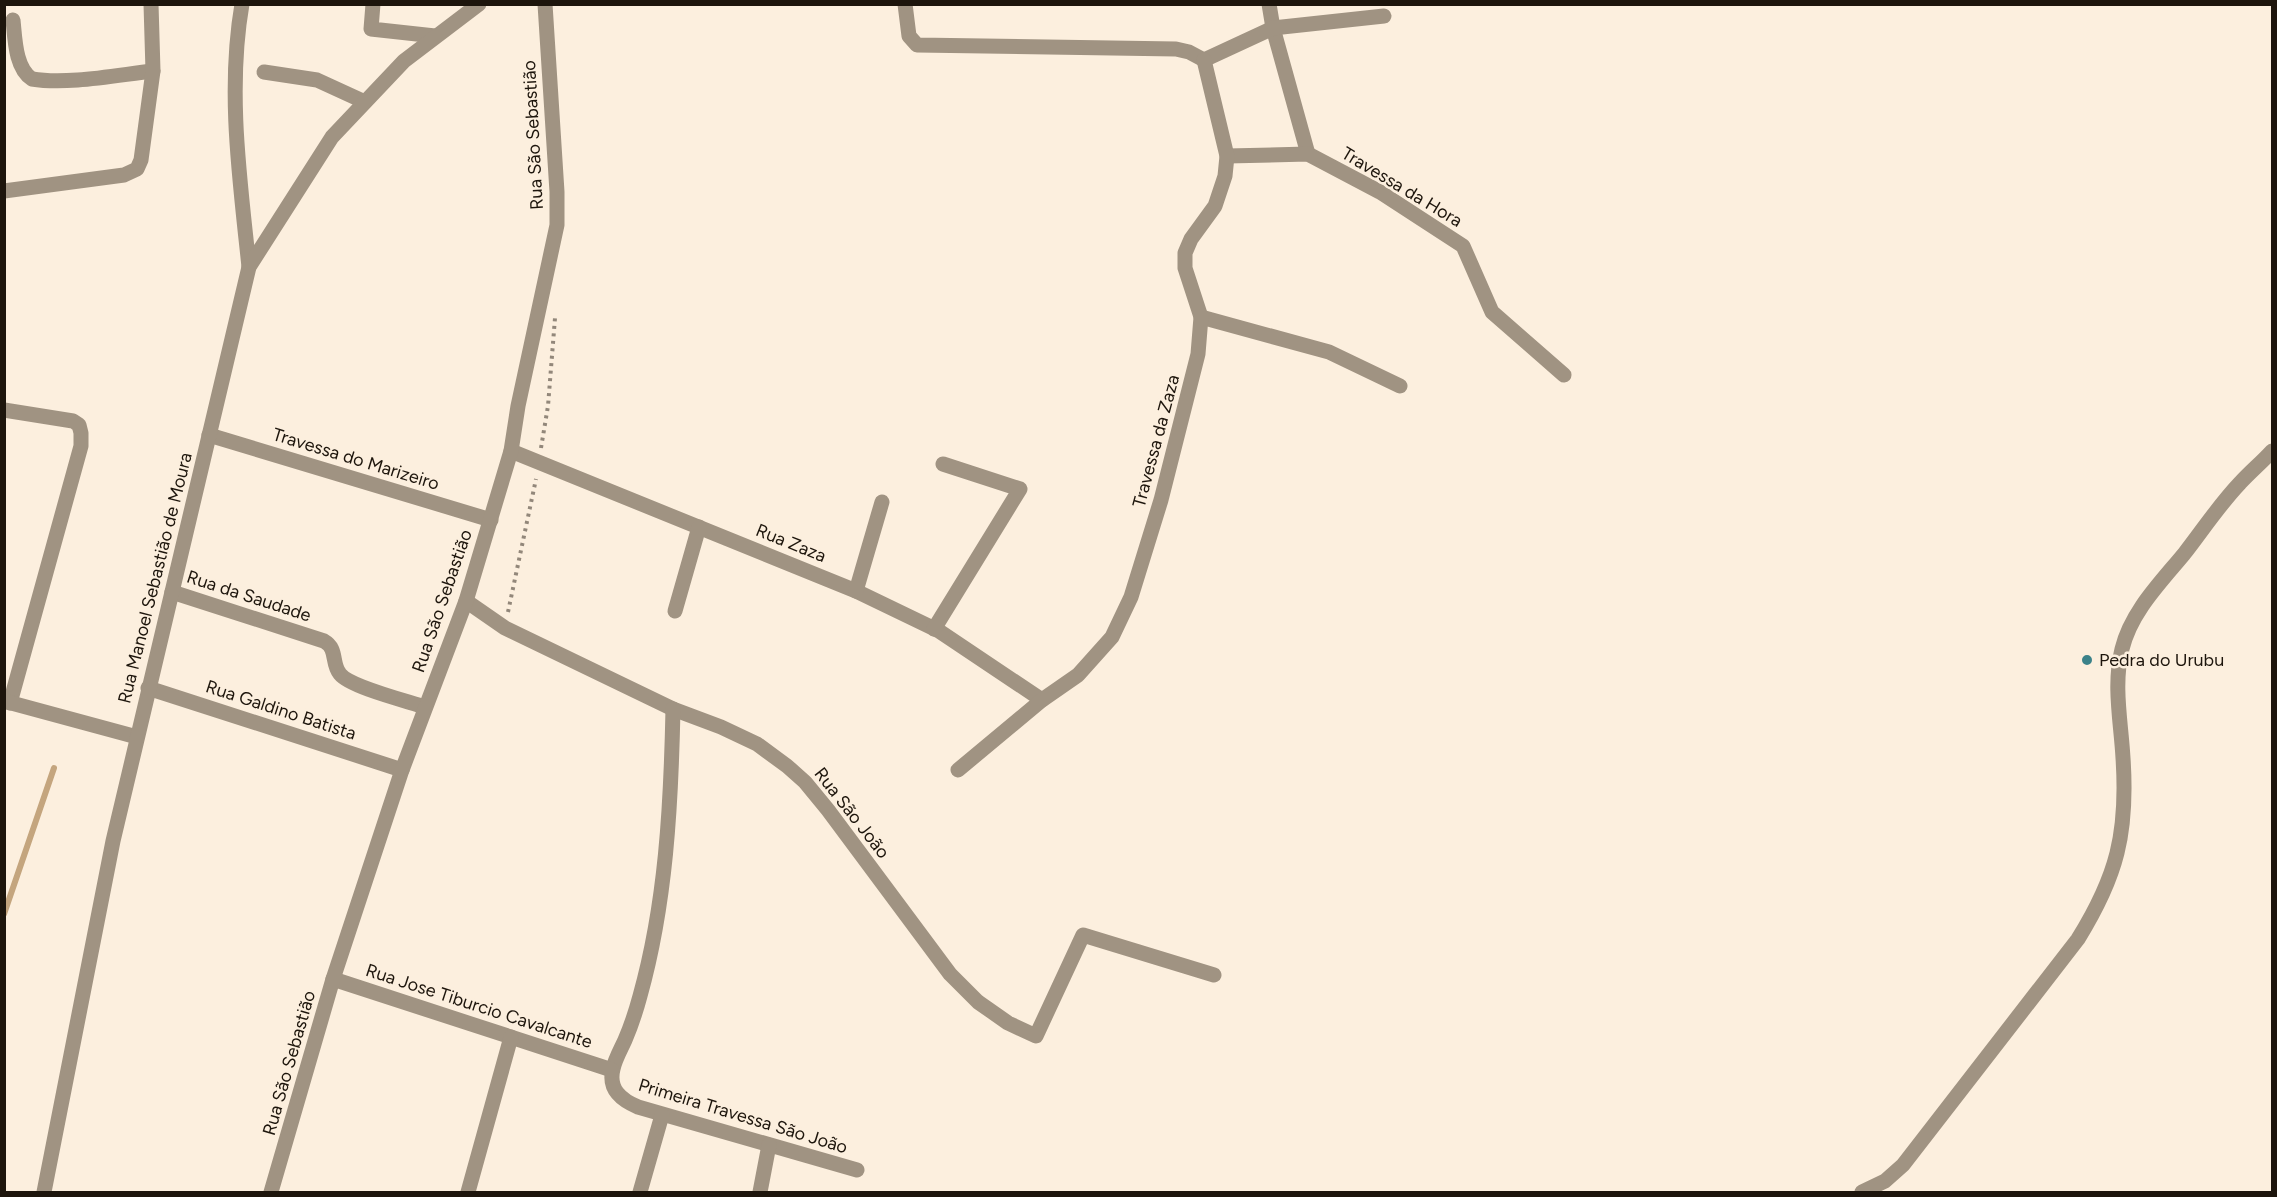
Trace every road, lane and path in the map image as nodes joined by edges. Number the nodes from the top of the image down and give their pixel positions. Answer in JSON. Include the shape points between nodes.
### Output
{"nodes":[{"id":1,"x":151,"y":4,"type":"edge"},
{"id":2,"x":242,"y":4,"type":"edge"},
{"id":3,"x":373,"y":4,"type":"edge"},
{"id":4,"x":479,"y":4,"type":"edge"},
{"id":5,"x":545,"y":4,"type":"edge"},
{"id":6,"x":905,"y":4,"type":"edge"},
{"id":7,"x":1269,"y":4,"type":"edge"},
{"id":8,"x":1384,"y":16,"type":"dead end"},
{"id":9,"x":13,"y":20,"type":"dead end"},
{"id":10,"x":1273,"y":28,"type":"junction"},
{"id":11,"x":435,"y":36,"type":"junction"},
{"id":12,"x":1204,"y":60,"type":"junction"},
{"id":13,"x":153,"y":71,"type":"junction"},
{"id":14,"x":264,"y":72,"type":"dead end"},
{"id":15,"x":365,"y":102,"type":"junction"},
{"id":16,"x":1308,"y":154,"type":"junction"},
{"id":17,"x":1227,"y":156,"type":"junction"},
{"id":18,"x":4,"y":191,"type":"edge"},
{"id":19,"x":249,"y":267,"type":"junction"},
{"id":20,"x":555,"y":315,"type":"dead end"},
{"id":21,"x":1200,"y":317,"type":"junction"},
{"id":22,"x":1564,"y":375,"type":"dead end"},
{"id":23,"x":1400,"y":386,"type":"dead end"},
{"id":24,"x":4,"y":410,"type":"edge"},
{"id":25,"x":209,"y":435,"type":"junction"},
{"id":26,"x":511,"y":451,"type":"junction"},
{"id":27,"x":2272,"y":451,"type":"edge"},
{"id":28,"x":539,"y":463,"type":"junction"},
{"id":29,"x":943,"y":464,"type":"dead end"},
{"id":30,"x":882,"y":502,"type":"dead end"},
{"id":31,"x":491,"y":520,"type":"junction"},
{"id":32,"x":699,"y":527,"type":"junction"},
{"id":33,"x":856,"y":591,"type":"junction"},
{"id":34,"x":172,"y":592,"type":"junction"},
{"id":35,"x":466,"y":601,"type":"junction"},
{"id":36,"x":675,"y":611,"type":"dead end"},
{"id":37,"x":505,"y":628,"type":"junction"},
{"id":38,"x":934,"y":629,"type":"junction"},
{"id":39,"x":148,"y":688,"type":"junction"},
{"id":40,"x":1042,"y":700,"type":"junction"},
{"id":41,"x":7,"y":702,"type":"edge"},
{"id":42,"x":425,"y":707,"type":"junction"},
{"id":43,"x":673,"y":709,"type":"junction"},
{"id":44,"x":137,"y":737,"type":"junction"},
{"id":45,"x":402,"y":770,"type":"junction"},
{"id":46,"x":958,"y":770,"type":"dead end"},
{"id":47,"x":1214,"y":975,"type":"dead end"},
{"id":48,"x":333,"y":979,"type":"junction"},
{"id":49,"x":511,"y":1037,"type":"junction"},
{"id":50,"x":612,"y":1070,"type":"junction"},
{"id":51,"x":662,"y":1115,"type":"junction"},
{"id":52,"x":769,"y":1145,"type":"junction"},
{"id":53,"x":857,"y":1170,"type":"dead end"},
{"id":54,"x":44,"y":1192,"type":"edge"},
{"id":55,"x":271,"y":1192,"type":"edge"},
{"id":56,"x":468,"y":1192,"type":"edge"},
{"id":57,"x":640,"y":1192,"type":"edge"},
{"id":58,"x":760,"y":1192,"type":"edge"},
{"id":59,"x":1862,"y":1192,"type":"edge"}],
"edges":[{"from":1,"to":13,"type":"street"},
{"from":2,"to":19,"type":"street","via":[[236,61],[236,120]]},
{"from":3,"to":11,"type":"street","via":[[371,29]]},
{"from":4,"to":11,"type":"street","name":"Rua Manoel Sebastião de Moura"},
{"from":5,"to":26,"type":"street","name":"Rua São Sebastião","via":[[556,225]]},
{"from":6,"to":12,"type":"street","via":[[909,36],[917,45],[1176,49]]},
{"from":7,"to":10,"type":"street"},
{"from":8,"to":10,"type":"street"},
{"from":9,"to":13,"type":"street","via":[[22,67],[32,79]]},
{"from":10,"to":12,"type":"street"},
{"from":10,"to":16,"type":"street"},
{"from":11,"to":15,"type":"street","name":"Rua Manoel Sebastião de Moura","via":[[404,61]]},
{"from":12,"to":17,"type":"street","name":"Travessa da Zaza"},
{"from":13,"to":18,"type":"street","via":[[141,160],[136,169],[124,175]]},
{"from":14,"to":15,"type":"street","via":[[317,80]]},
{"from":15,"to":19,"type":"street","name":"Rua Manoel Sebastião de Moura","via":[[332,137]]},
{"from":16,"to":17,"type":"street","name":"Travessa da Hora"},
{"from":16,"to":22,"type":"street","name":"Travessa da Hora","via":[[1380,192],[1463,246],[1492,312]]},
{"from":17,"to":21,"type":"street","name":"Travessa da Zaza","via":[[1219,198],[1185,253],[1185,268]]},
{"from":19,"to":25,"type":"street","name":"Rua Manoel Sebastião de Moura"},
{"from":20,"to":28,"type":"path"},
{"from":21,"to":23,"type":"street","via":[[1329,352]]},
{"from":21,"to":40,"type":"street","name":"Travessa da Zaza","via":[[1191,388],[1131,597],[1112,637],[1094,660]]},
{"from":24,"to":41,"type":"street","via":[[73,421],[81,432],[81,446]]},
{"from":25,"to":31,"type":"street","name":"Travessa do Marizeiro"},
{"from":25,"to":34,"type":"street","name":"Rua Manoel Sebastião de Moura"},
{"from":26,"to":28,"type":"street","name":"Rua Zaza"},
{"from":26,"to":31,"type":"street","name":"Rua São Sebastião"},
{"from":27,"to":59,"type":"street","via":[[2239,483],[2152,593],[2127,633],[2118,686],[2124,787],[2121,838],[2105,891],[2093,914],[2078,939],[1903,1165]]},
{"from":28,"to":32,"type":"street","name":"Rua Zaza"},
{"from":28,"to":37,"type":"path"},
{"from":29,"to":38,"type":"street","via":[[1020,489]]},
{"from":30,"to":33,"type":"street"},
{"from":31,"to":35,"type":"street","name":"Rua São Sebastião"},
{"from":32,"to":33,"type":"street","name":"Rua Zaza"},
{"from":32,"to":36,"type":"street"},
{"from":33,"to":38,"type":"street","name":"Rua Zaza"},
{"from":34,"to":39,"type":"street","name":"Rua Manoel Sebastião de Moura"},
{"from":34,"to":42,"type":"street","name":"Rua da Saudade","via":[[315,638],[332,646],[338,671],[346,679]]},
{"from":35,"to":37,"type":"street","name":"Rua São João"},
{"from":35,"to":42,"type":"street","name":"Rua São Sebastião"},
{"from":37,"to":43,"type":"street","name":"Rua São João"},
{"from":38,"to":40,"type":"street","name":"Rua Zaza"},
{"from":39,"to":44,"type":"street","name":"Rua Manoel Sebastião de Moura"},
{"from":39,"to":45,"type":"street","name":"Rua Galdino Batista"},
{"from":40,"to":46,"type":"street","name":"Travessa da Zaza"},
{"from":41,"to":44,"type":"street"},
{"from":42,"to":45,"type":"street","name":"Rua São Sebastião"},
{"from":43,"to":47,"type":"street","name":"Rua São João","via":[[757,744],[805,782],[950,974],[978,1002],[1008,1023],[1036,1036],[1083,935]]},
{"from":43,"to":50,"type":"street","via":[[663,886],[640,996]]},
{"from":44,"to":54,"type":"street","name":"Rua Manoel Sebastião de Moura"},
{"from":45,"to":48,"type":"street","name":"Rua São Sebastião"},
{"from":48,"to":49,"type":"street","name":"Rua Jose Tiburcio Cavalcante"},
{"from":48,"to":55,"type":"street","name":"Rua São Sebastião"},
{"from":49,"to":50,"type":"street","name":"Rua Jose Tiburcio Cavalcante"},
{"from":49,"to":56,"type":"street"},
{"from":50,"to":51,"type":"street","name":"Primeira Travessa São João","via":[[613,1086],[620,1098]]},
{"from":51,"to":52,"type":"street","name":"Primeira Travessa São João"},
{"from":51,"to":57,"type":"street"},
{"from":52,"to":53,"type":"street","name":"Primeira Travessa São João"},
{"from":52,"to":58,"type":"street"}]}
